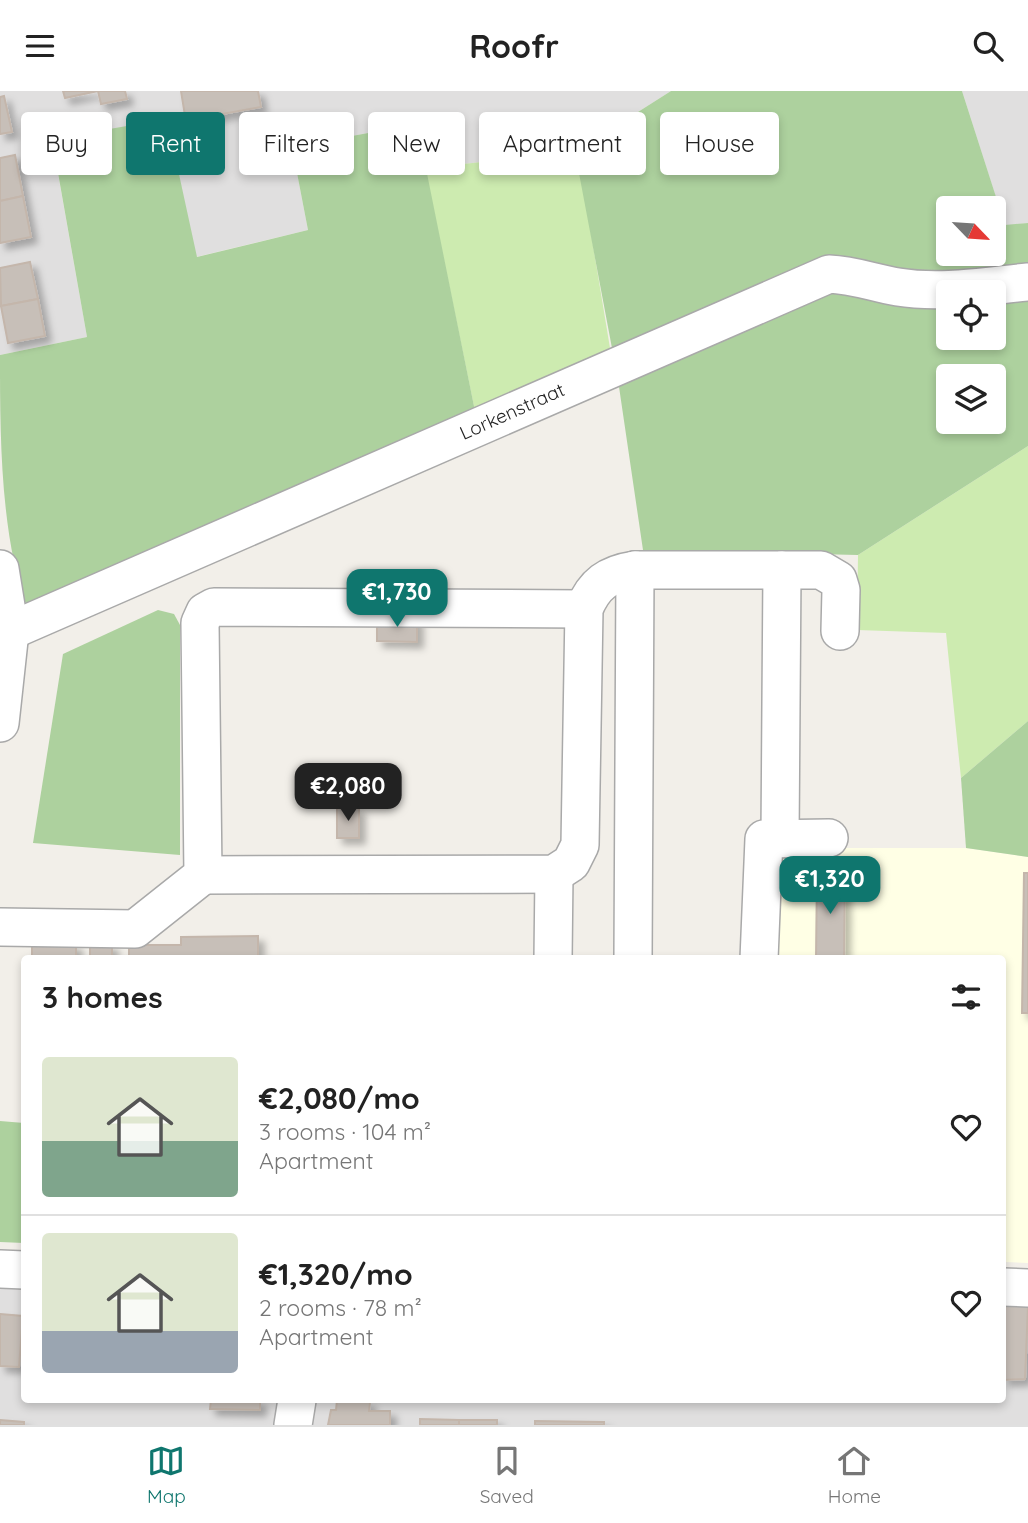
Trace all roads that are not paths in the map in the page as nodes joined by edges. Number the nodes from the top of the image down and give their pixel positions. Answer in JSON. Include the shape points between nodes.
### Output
{"nodes":[{"id":1,"x":1028,"y":282,"type":"edge"},
{"id":2,"x":0,"y":569,"type":"edge"},
{"id":3,"x":635,"y":570,"type":"junction"},
{"id":4,"x":782,"y":570,"type":"junction"},
{"id":5,"x":584,"y":609,"type":"junction"},
{"id":6,"x":10,"y":631,"type":"junction"},
{"id":7,"x":840,"y":631,"type":"dead end"},
{"id":8,"x":0,"y":723,"type":"edge"},
{"id":9,"x":780,"y":838,"type":"junction"},
{"id":10,"x":829,"y":838,"type":"dead end"},
{"id":11,"x":554,"y":874,"type":"junction"},
{"id":12,"x":203,"y":875,"type":"junction"},
{"id":13,"x":0,"y":927,"type":"edge"},
{"id":14,"x":553,"y":955,"type":"edge"},
{"id":15,"x":633,"y":955,"type":"edge"},
{"id":16,"x":759,"y":955,"type":"edge"},
{"id":17,"x":0,"y":1269,"type":"edge"},
{"id":18,"x":21,"y":1270,"type":"edge"},
{"id":19,"x":1006,"y":1287,"type":"edge"},
{"id":20,"x":1028,"y":1287,"type":"edge"},
{"id":21,"x":297,"y":1403,"type":"edge"},
{"id":22,"x":293,"y":1425,"type":"edge"}],
"edges":[{"from":1,"to":6,"type":"street","name":"Lorkenstraat","via":[[945,290],[897,287],[854,275],[829,274]]},
{"from":2,"to":6,"type":"street"},
{"from":3,"to":4,"type":"street"},
{"from":3,"to":5,"type":"street","via":[[601,580]]},
{"from":3,"to":15,"type":"street"},
{"from":4,"to":7,"type":"street","via":[[821,570],[838,580]]},
{"from":4,"to":9,"type":"street"},
{"from":5,"to":11,"type":"street","via":[[580,845],[571,863]]},
{"from":5,"to":12,"type":"street","via":[[214,607],[205,612],[200,623]]},
{"from":6,"to":8,"type":"street"},
{"from":9,"to":10,"type":"street"},
{"from":9,"to":16,"type":"street","via":[[764,839],[762,844]]},
{"from":11,"to":12,"type":"street"},
{"from":11,"to":14,"type":"street"},
{"from":12,"to":13,"type":"street","via":[[135,929]]},
{"from":17,"to":18,"type":"street"},
{"from":19,"to":20,"type":"street"},
{"from":21,"to":22,"type":"street"}]}
